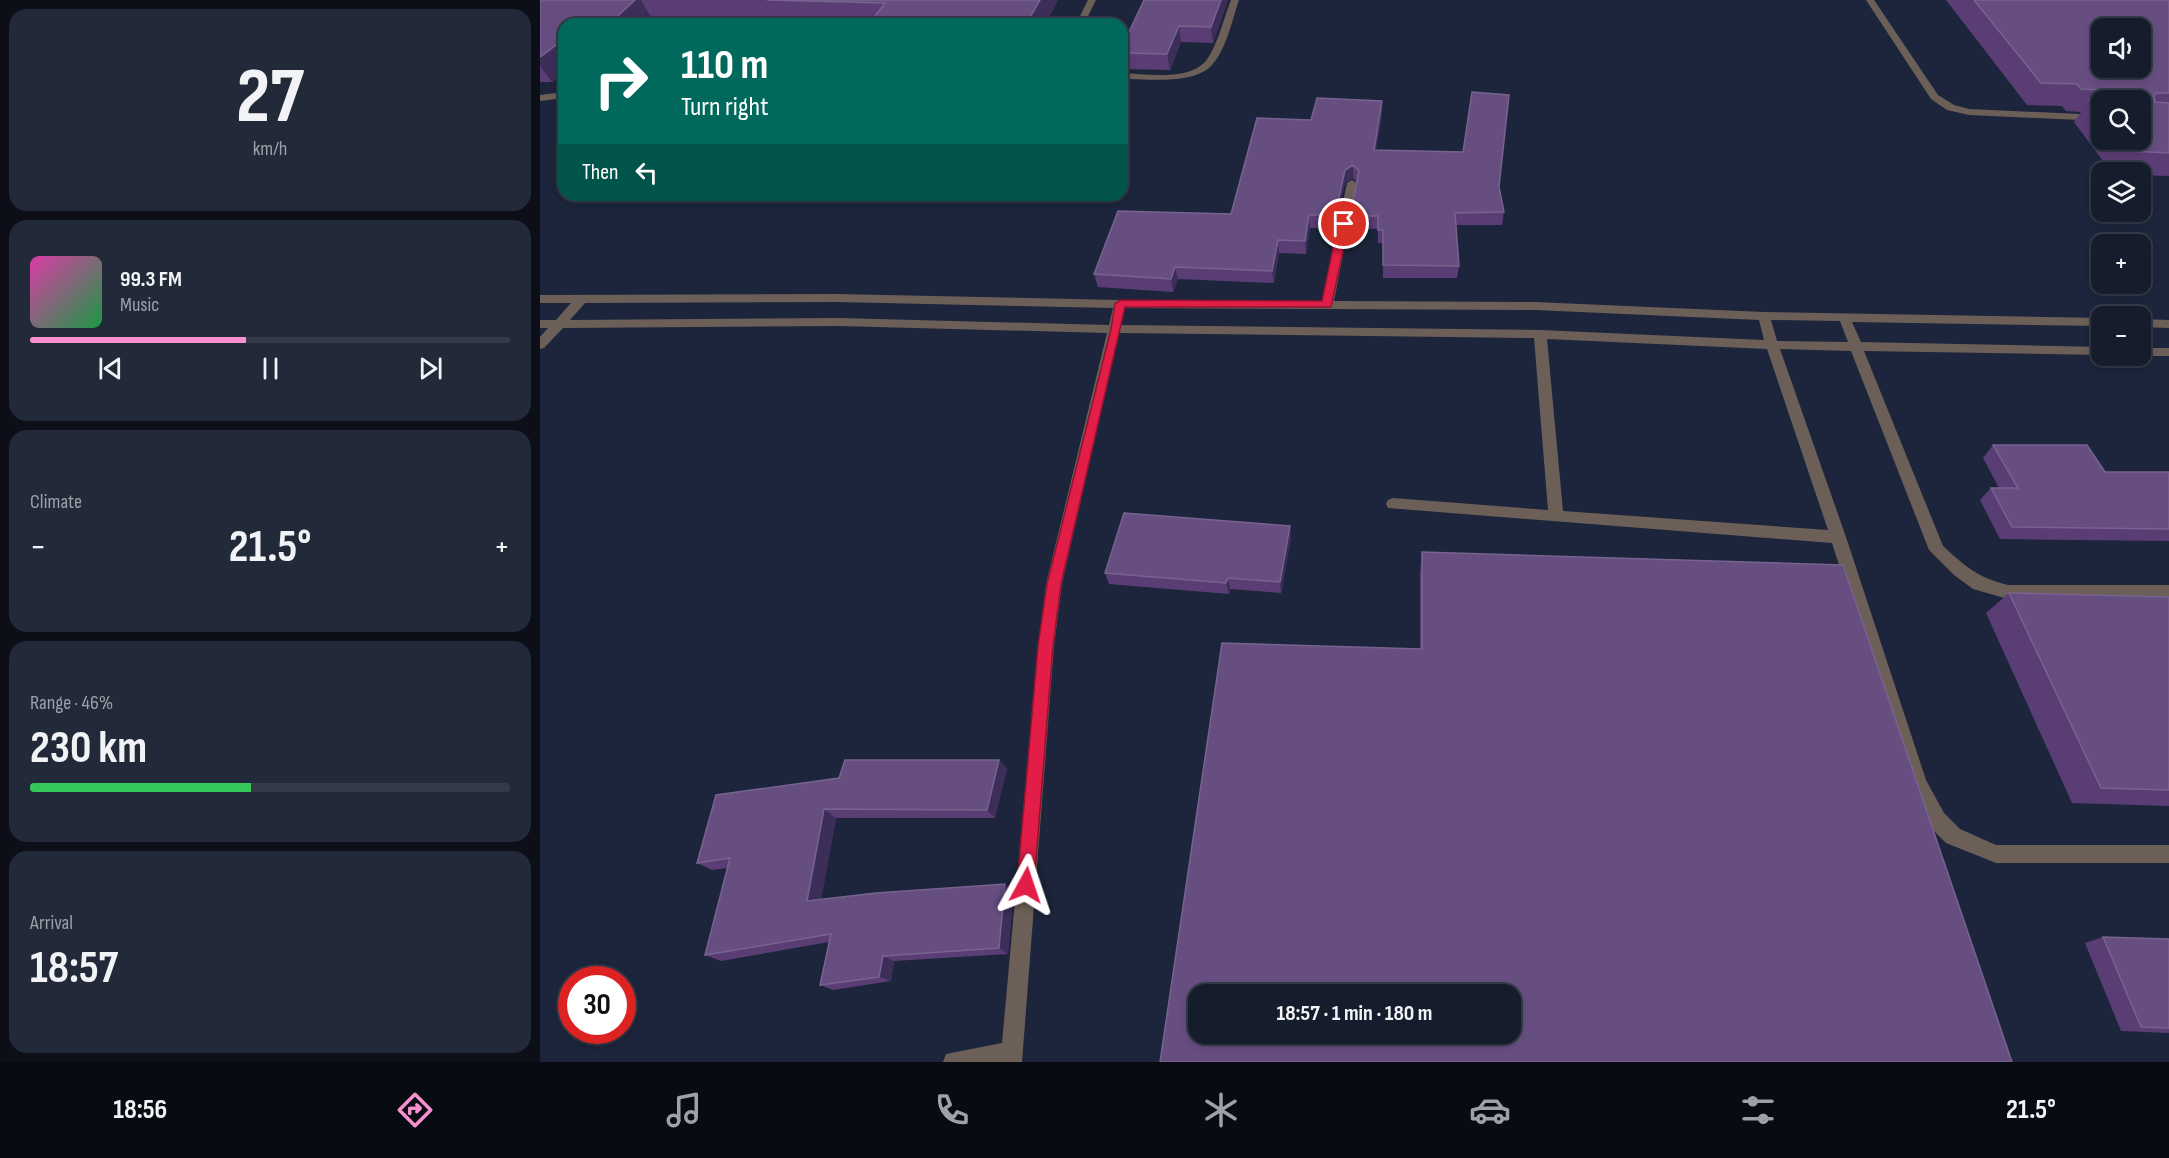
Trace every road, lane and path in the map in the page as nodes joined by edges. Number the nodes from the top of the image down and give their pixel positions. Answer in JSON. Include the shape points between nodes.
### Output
{"nodes":[{"id":1,"x":1092,"y":0,"type":"edge"},
{"id":2,"x":1235,"y":0,"type":"edge"},
{"id":3,"x":1870,"y":0,"type":"edge"},
{"id":4,"x":1083,"y":18,"type":"edge"},
{"id":5,"x":1128,"y":75,"type":"edge"},
{"id":6,"x":558,"y":96,"type":"edge"},
{"id":7,"x":540,"y":98,"type":"edge"},
{"id":8,"x":2091,"y":118,"type":"edge"},
{"id":9,"x":1352,"y":183,"type":"edge"},
{"id":10,"x":540,"y":299,"type":"edge"},
{"id":11,"x":581,"y":300,"type":"junction"},
{"id":12,"x":1120,"y":304,"type":"junction"},
{"id":13,"x":1327,"y":304,"type":"junction"},
{"id":14,"x":1764,"y":316,"type":"junction"},
{"id":15,"x":1844,"y":316,"type":"junction"},
{"id":16,"x":2091,"y":322,"type":"edge"},
{"id":17,"x":2151,"y":323,"type":"edge"},
{"id":18,"x":540,"y":324,"type":"edge"},
{"id":19,"x":558,"y":324,"type":"junction"},
{"id":20,"x":2169,"y":324,"type":"edge"},
{"id":21,"x":1116,"y":329,"type":"junction"},
{"id":22,"x":1540,"y":334,"type":"junction"},
{"id":23,"x":540,"y":345,"type":"edge"},
{"id":24,"x":1772,"y":345,"type":"junction"},
{"id":25,"x":1856,"y":345,"type":"junction"},
{"id":26,"x":2091,"y":351,"type":"edge"},
{"id":27,"x":2151,"y":352,"type":"edge"},
{"id":28,"x":2169,"y":352,"type":"edge"},
{"id":29,"x":1393,"y":504,"type":"dead end"},
{"id":30,"x":1556,"y":515,"type":"junction"},
{"id":31,"x":1838,"y":537,"type":"junction"},
{"id":32,"x":2169,"y":592,"type":"edge"},
{"id":33,"x":2169,"y":854,"type":"edge"},
{"id":34,"x":1011,"y":1057,"type":"edge"},
{"id":35,"x":954,"y":1062,"type":"edge"}],
"edges":[{"from":1,"to":4,"type":"street"},
{"from":2,"to":5,"type":"street","via":[[1207,64],[1176,76]]},
{"from":3,"to":8,"type":"street","via":[[1943,105],[1969,112]]},
{"from":6,"to":7,"type":"street"},
{"from":9,"to":13,"type":"street"},
{"from":10,"to":11,"type":"street"},
{"from":11,"to":12,"type":"street","via":[[837,298]]},
{"from":11,"to":19,"type":"street"},
{"from":12,"to":13,"type":"street"},
{"from":12,"to":21,"type":"street"},
{"from":13,"to":14,"type":"street","via":[[1535,306]]},
{"from":14,"to":15,"type":"street"},
{"from":14,"to":24,"type":"street"},
{"from":15,"to":16,"type":"street"},
{"from":15,"to":25,"type":"street"},
{"from":17,"to":20,"type":"street"},
{"from":18,"to":19,"type":"street"},
{"from":19,"to":21,"type":"street","via":[[839,322]]},
{"from":19,"to":23,"type":"street"},
{"from":21,"to":22,"type":"street"},
{"from":21,"to":34,"type":"street","via":[[1054,584]]},
{"from":22,"to":24,"type":"street"},
{"from":22,"to":30,"type":"street"},
{"from":24,"to":25,"type":"street"},
{"from":24,"to":31,"type":"street"},
{"from":25,"to":26,"type":"street"},
{"from":25,"to":32,"type":"street","via":[[1937,550],[1959,570],[1979,584],[2008,592]]},
{"from":27,"to":28,"type":"street"},
{"from":29,"to":30,"type":"street"},
{"from":30,"to":31,"type":"street"},
{"from":31,"to":33,"type":"street","via":[[1918,783],[1937,820],[1953,836],[1996,854]]},
{"from":34,"to":35,"type":"street"}]}
